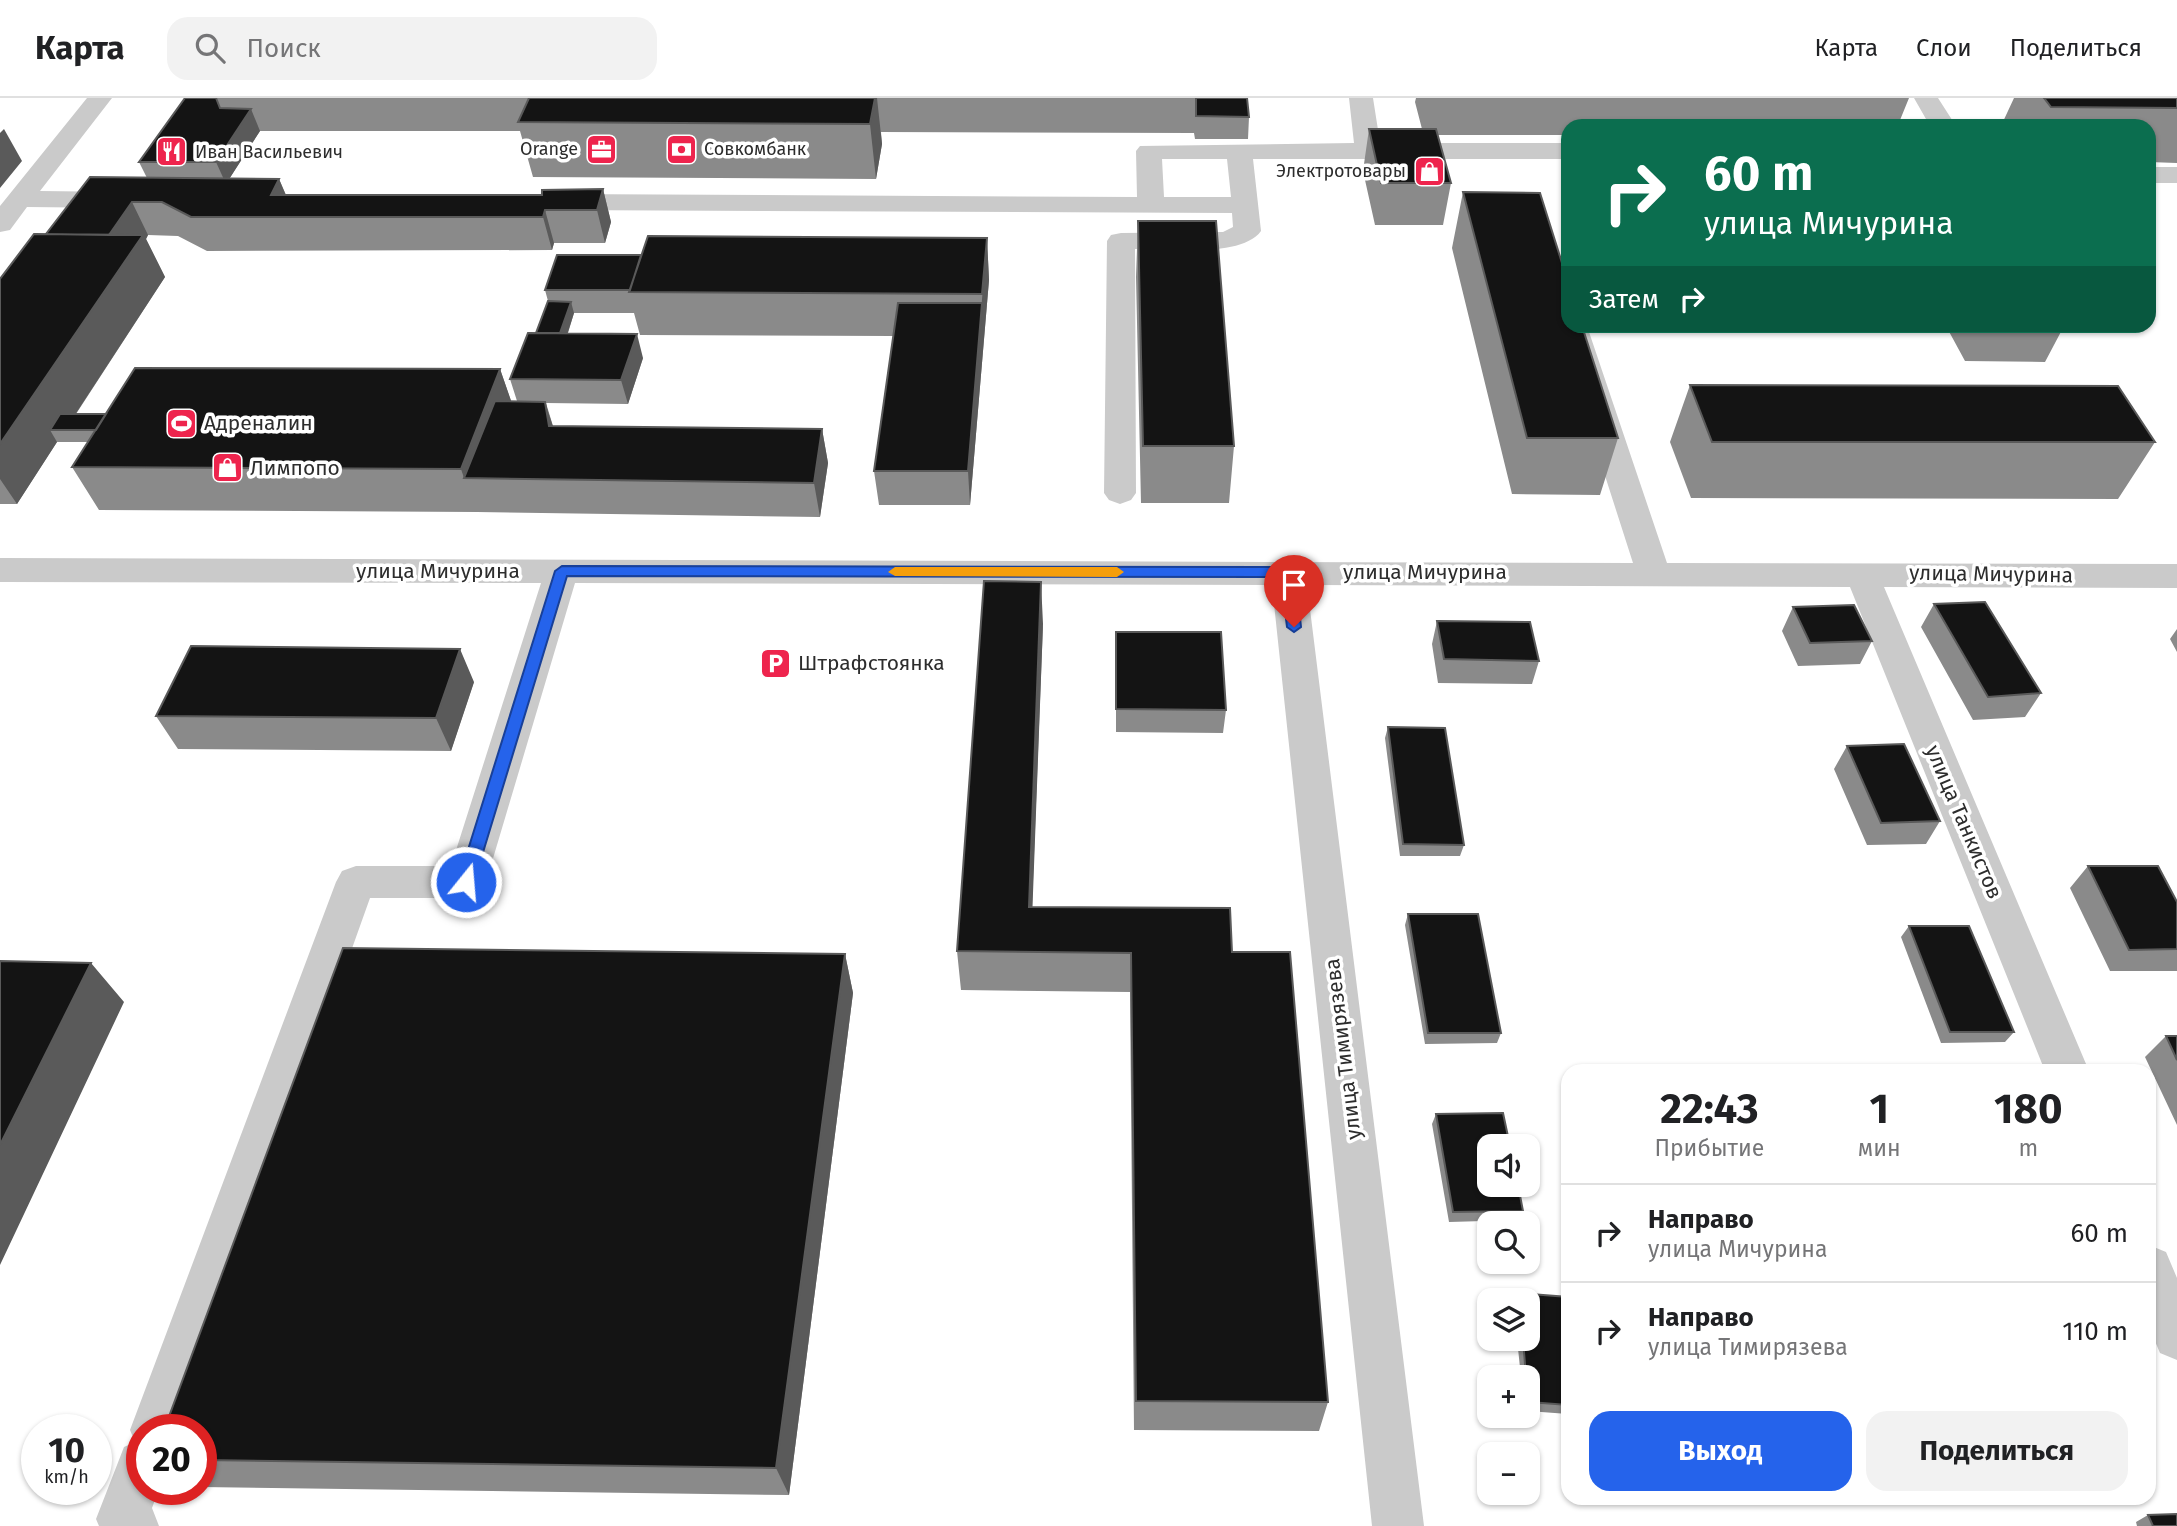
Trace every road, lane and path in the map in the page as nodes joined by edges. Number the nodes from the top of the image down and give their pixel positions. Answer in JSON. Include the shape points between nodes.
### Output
{"nodes":[{"id":1,"x":100,"y":98,"type":"edge"},
{"id":2,"x":1361,"y":98,"type":"edge"},
{"id":3,"x":1926,"y":98,"type":"edge"},
{"id":4,"x":1939,"y":119,"type":"edge"},
{"id":5,"x":1239,"y":151,"type":"junction"},
{"id":6,"x":1368,"y":151,"type":"junction"},
{"id":7,"x":1561,"y":151,"type":"edge"},
{"id":8,"x":2156,"y":175,"type":"edge"},
{"id":9,"x":2177,"y":175,"type":"edge"},
{"id":10,"x":20,"y":199,"type":"junction"},
{"id":11,"x":146,"y":200,"type":"edge"},
{"id":12,"x":523,"y":201,"type":"edge"},
{"id":13,"x":1151,"y":204,"type":"junction"},
{"id":14,"x":1245,"y":205,"type":"junction"},
{"id":15,"x":0,"y":224,"type":"edge"},
{"id":16,"x":1575,"y":333,"type":"edge"},
{"id":17,"x":1120,"y":493,"type":"dead end"},
{"id":18,"x":0,"y":570,"type":"edge"},
{"id":19,"x":562,"y":571,"type":"junction"},
{"id":20,"x":1288,"y":572,"type":"junction"},
{"id":21,"x":1653,"y":573,"type":"junction"},
{"id":22,"x":1861,"y":573,"type":"junction"},
{"id":23,"x":2177,"y":576,"type":"edge"},
{"id":24,"x":2064,"y":1064,"type":"edge"},
{"id":25,"x":2156,"y":1285,"type":"edge"},
{"id":26,"x":2177,"y":1336,"type":"edge"},
{"id":27,"x":161,"y":1414,"type":"edge"},
{"id":28,"x":127,"y":1505,"type":"edge"},
{"id":29,"x":133,"y":1526,"type":"edge"},
{"id":30,"x":1398,"y":1526,"type":"edge"}],
"edges":[{"from":1,"to":10,"type":"street"},
{"from":2,"to":6,"type":"street"},
{"from":3,"to":4,"type":"street"},
{"from":5,"to":6,"type":"street"},
{"from":5,"to":13,"type":"street","via":[[1149,151]]},
{"from":5,"to":14,"type":"street"},
{"from":6,"to":7,"type":"street"},
{"from":8,"to":9,"type":"street"},
{"from":10,"to":11,"type":"street"},
{"from":10,"to":15,"type":"street"},
{"from":12,"to":13,"type":"street"},
{"from":13,"to":14,"type":"street"},
{"from":14,"to":17,"type":"street","via":[[1247,232],[1228,240],[1121,241]]},
{"from":16,"to":21,"type":"street"},
{"from":18,"to":19,"type":"street","name":"улица Мичурина"},
{"from":19,"to":20,"type":"street","name":"улица Мичурина"},
{"from":19,"to":27,"type":"street","via":[[466,882],[356,882]]},
{"from":20,"to":21,"type":"street","name":"улица Мичурина"},
{"from":20,"to":30,"type":"street","name":"улица Тимирязева"},
{"from":21,"to":22,"type":"street","name":"улица Мичурина"},
{"from":22,"to":23,"type":"street","name":"улица Мичурина"},
{"from":22,"to":24,"type":"street","name":"улица Танкистов"},
{"from":25,"to":26,"type":"street"},
{"from":28,"to":29,"type":"street","via":[[122,1519]]}]}
